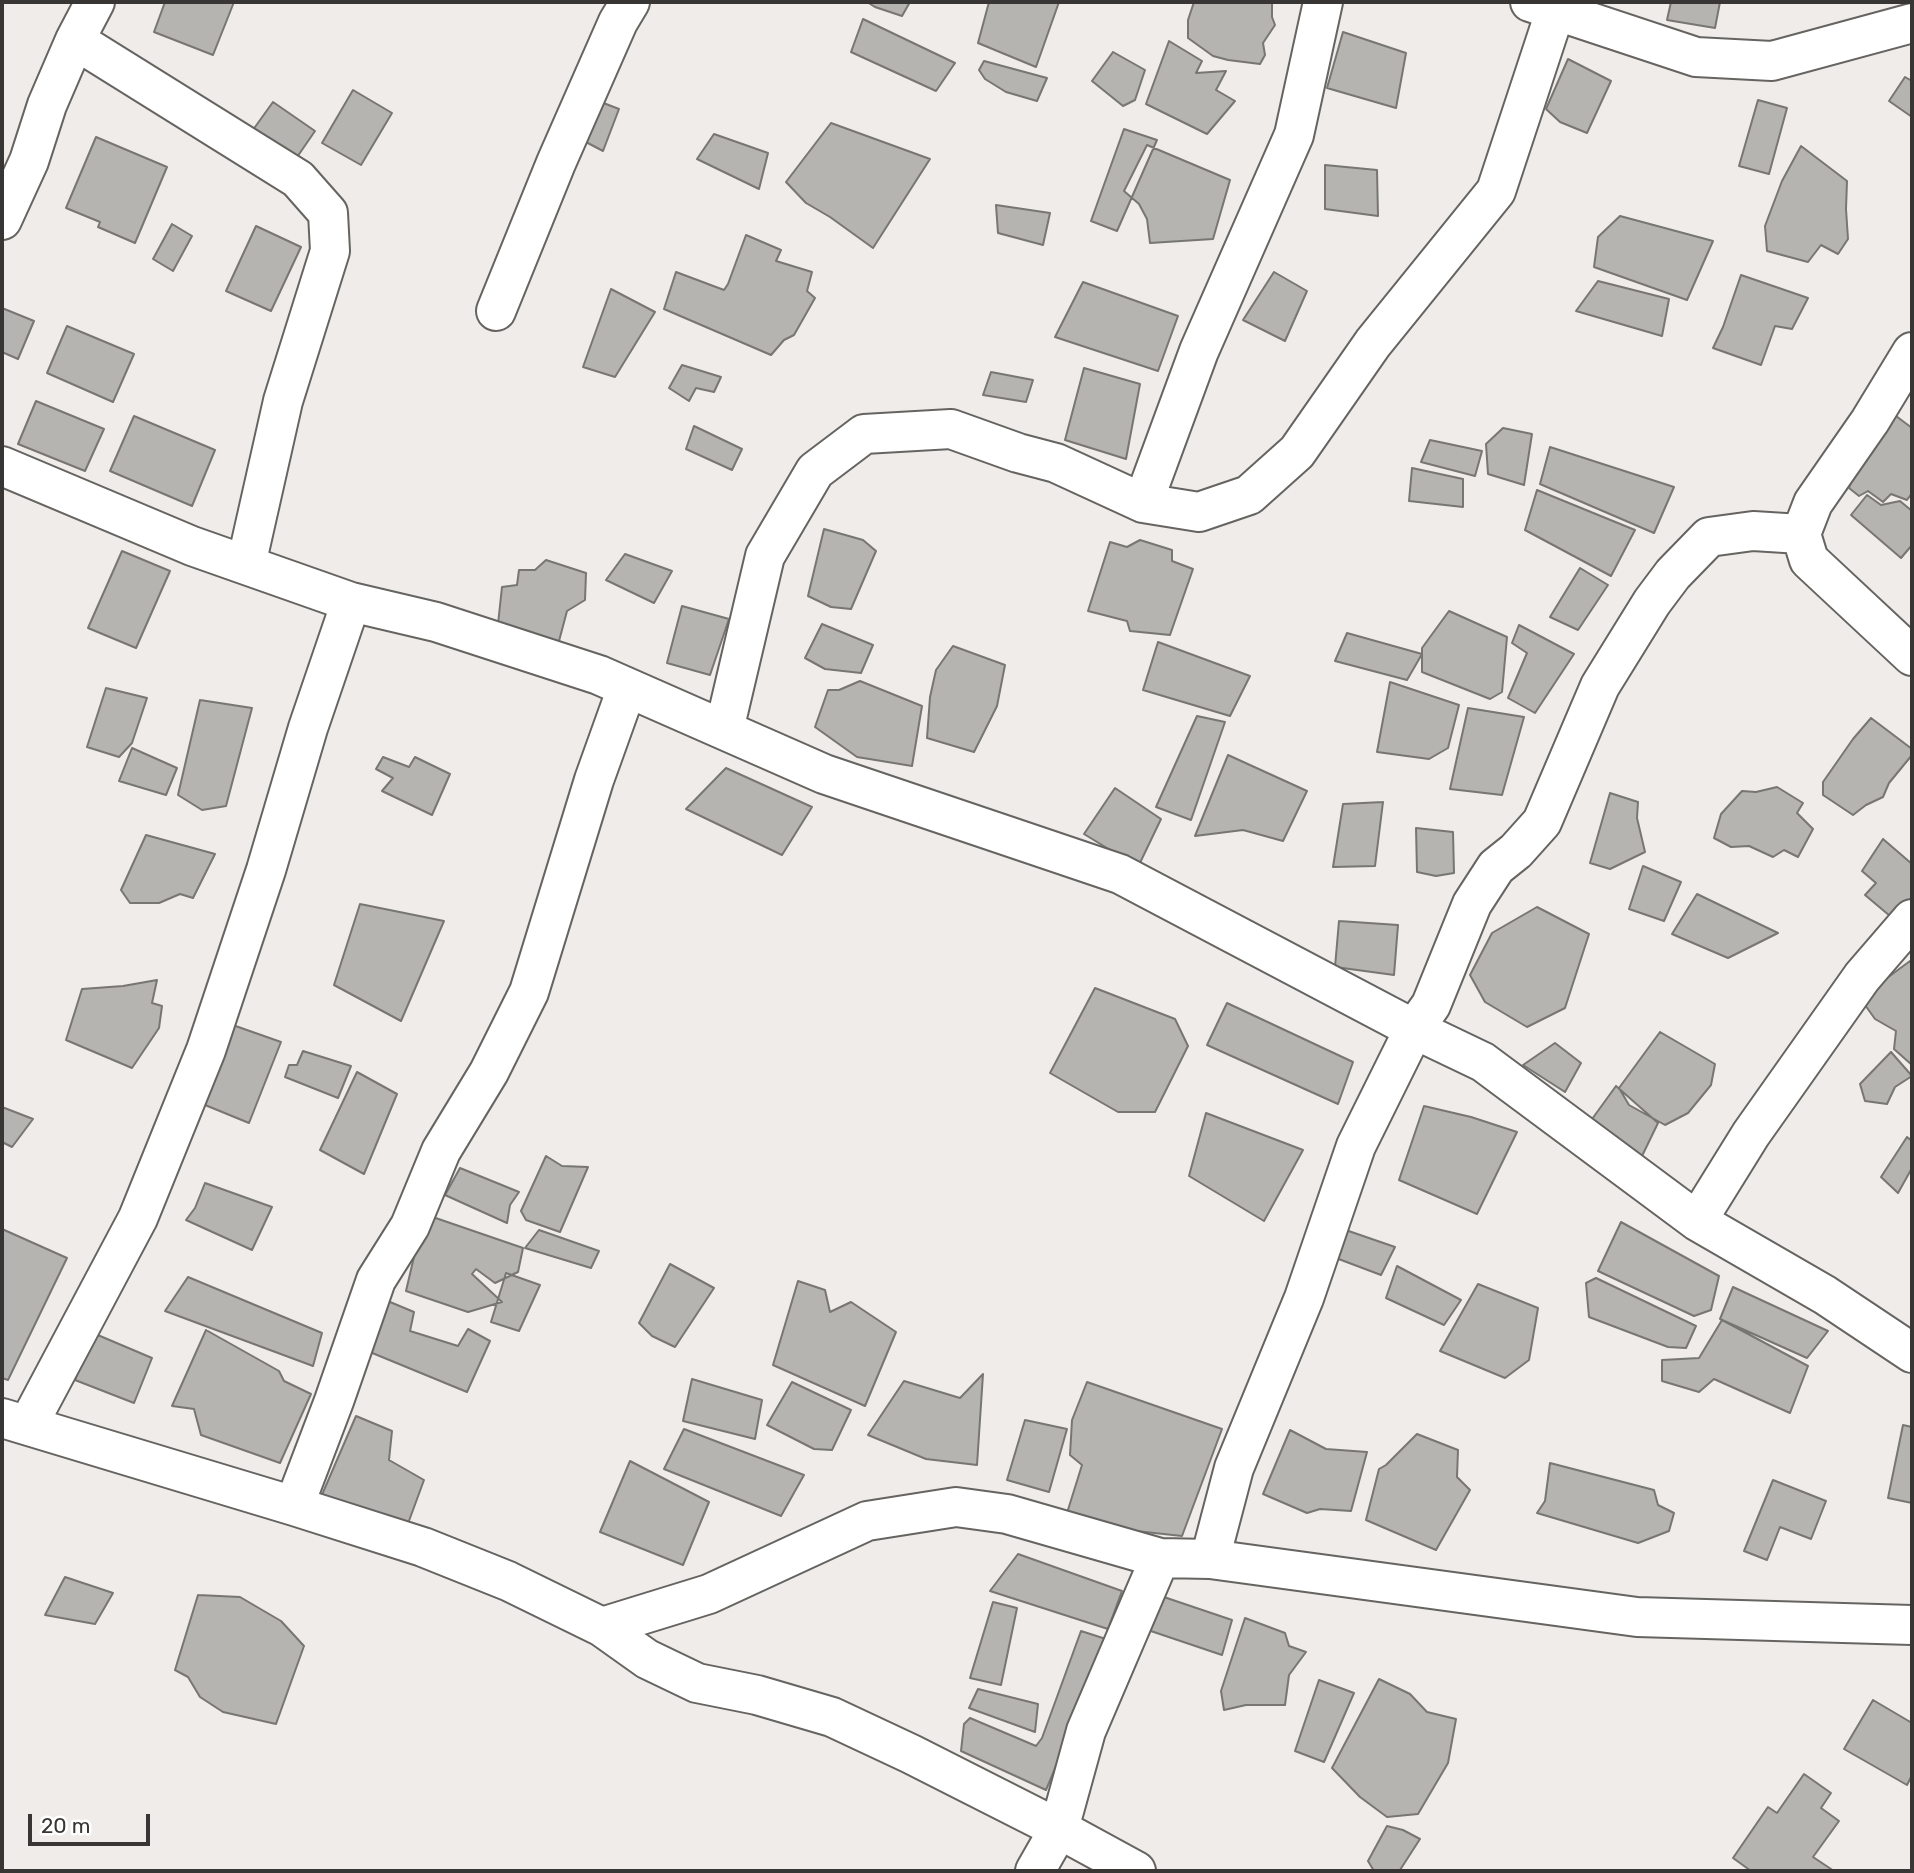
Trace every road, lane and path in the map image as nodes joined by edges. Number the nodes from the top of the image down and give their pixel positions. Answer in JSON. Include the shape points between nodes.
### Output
{"nodes":[{"id":1,"x":95,"y":2,"type":"edge"},
{"id":2,"x":630,"y":2,"type":"edge"},
{"id":3,"x":1323,"y":2,"type":"edge"},
{"id":4,"x":1543,"y":5,"type":"edge"},
{"id":5,"x":1912,"y":23,"type":"edge"},
{"id":6,"x":75,"y":40,"type":"junction"},
{"id":7,"x":2,"y":220,"type":"edge"},
{"id":8,"x":496,"y":311,"type":"dead end"},
{"id":9,"x":1912,"y":352,"type":"edge"},
{"id":10,"x":2,"y":466,"type":"edge"},
{"id":11,"x":1143,"y":503,"type":"junction"},
{"id":12,"x":1801,"y":534,"type":"junction"},
{"id":13,"x":246,"y":565,"type":"junction"},
{"id":14,"x":351,"y":602,"type":"junction"},
{"id":15,"x":1912,"y":656,"type":"edge"},
{"id":16,"x":627,"y":688,"type":"junction"},
{"id":17,"x":723,"y":730,"type":"junction"},
{"id":18,"x":1912,"y":919,"type":"edge"},
{"id":19,"x":1414,"y":1029,"type":"junction"},
{"id":20,"x":1697,"y":1221,"type":"junction"},
{"id":21,"x":1912,"y":1353,"type":"edge"},
{"id":22,"x":15,"y":1422,"type":"edge"},
{"id":23,"x":294,"y":1506,"type":"junction"},
{"id":24,"x":1160,"y":1558,"type":"junction"},
{"id":25,"x":1210,"y":1559,"type":"junction"},
{"id":26,"x":1912,"y":1625,"type":"edge"},
{"id":27,"x":602,"y":1627,"type":"junction"},
{"id":28,"x":1059,"y":1829,"type":"junction"},
{"id":29,"x":1035,"y":1871,"type":"edge"},
{"id":30,"x":1066,"y":1871,"type":"edge"},
{"id":31,"x":1136,"y":1871,"type":"edge"}],
"edges":[{"from":1,"to":6,"type":"street"},
{"from":2,"to":8,"type":"street","via":[[556,163]]},
{"from":3,"to":11,"type":"street","via":[[1294,135],[1199,351]]},
{"from":4,"to":5,"type":"street","via":[[1696,57],[1772,61]]},
{"from":4,"to":11,"type":"street","via":[[1496,191],[1373,343],[1297,452],[1250,495],[1199,512]]},
{"from":6,"to":7,"type":"street"},
{"from":6,"to":13,"type":"street","via":[[298,179],[328,213],[330,251],[283,401]]},
{"from":9,"to":12,"type":"street","via":[[1812,503]]},
{"from":10,"to":13,"type":"street"},
{"from":11,"to":17,"type":"street","via":[[1056,463],[951,429],[864,434],[815,471],[765,556]]},
{"from":12,"to":15,"type":"street","via":[[1809,560]]},
{"from":12,"to":19,"type":"street","via":[[1753,531],[1709,537],[1672,574],[1600,687],[1542,822],[1496,867],[1472,904],[1431,1004]]},
{"from":13,"to":14,"type":"street"},
{"from":14,"to":16,"type":"street","via":[[436,622]]},
{"from":14,"to":22,"type":"street","via":[[206,1050],[138,1218]]},
{"from":16,"to":17,"type":"street"},
{"from":16,"to":23,"type":"street","via":[[529,992],[489,1072],[441,1152],[410,1226],[376,1280]]},
{"from":17,"to":19,"type":"street","via":[[824,774],[1120,874]]},
{"from":18,"to":20,"type":"street","via":[[1862,977],[1751,1134]]},
{"from":19,"to":20,"type":"street","via":[[1483,1062]]},
{"from":19,"to":25,"type":"street","via":[[1356,1146],[1304,1298],[1234,1468]]},
{"from":20,"to":21,"type":"street","via":[[1825,1295]]},
{"from":22,"to":23,"type":"street"},
{"from":23,"to":27,"type":"street","via":[[423,1547],[509,1581]]},
{"from":24,"to":25,"type":"street"},
{"from":24,"to":27,"type":"street","via":[[1007,1514],[956,1507],[867,1521],[709,1594]]},
{"from":24,"to":28,"type":"street","via":[[1086,1731]]},
{"from":25,"to":26,"type":"street","via":[[1637,1617]]},
{"from":27,"to":28,"type":"street","via":[[647,1659],[697,1683],[832,1717]]},
{"from":28,"to":29,"type":"street"},
{"from":28,"to":30,"type":"street"},
{"from":28,"to":31,"type":"street"}]}
